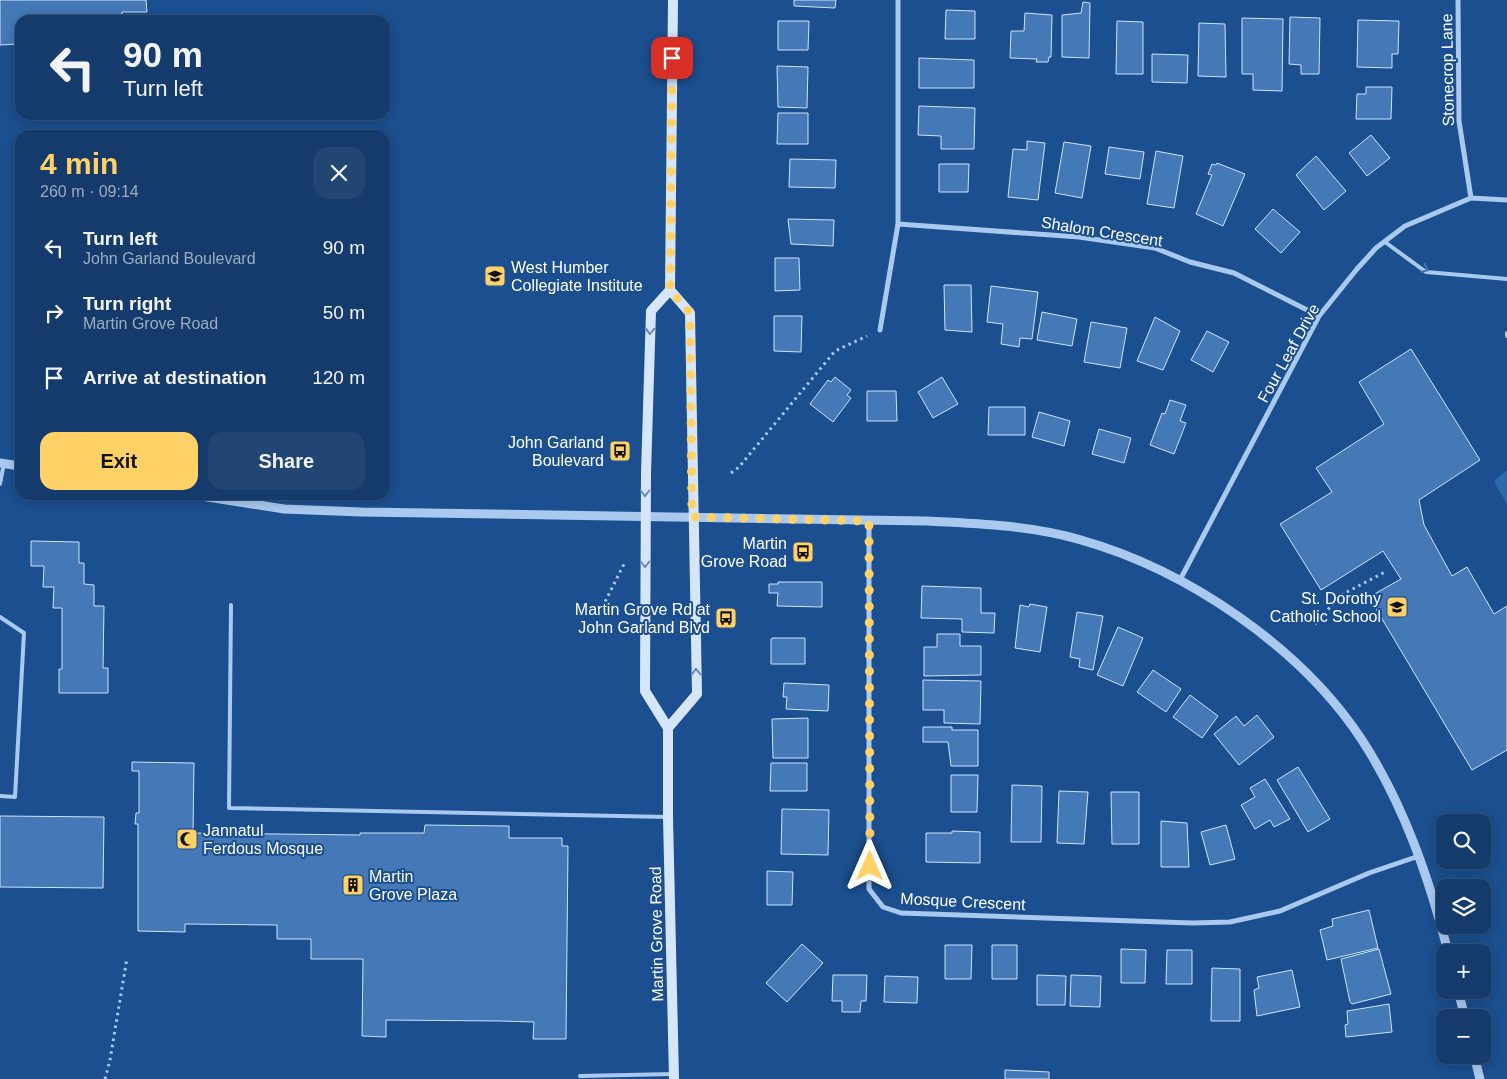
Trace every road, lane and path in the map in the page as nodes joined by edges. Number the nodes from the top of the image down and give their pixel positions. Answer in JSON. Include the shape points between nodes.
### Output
{"nodes":[{"id":1,"x":673,"y":0,"type":"edge"},
{"id":2,"x":898,"y":0,"type":"edge"},
{"id":3,"x":1458,"y":0,"type":"edge"},
{"id":4,"x":1471,"y":198,"type":"junction"},
{"id":5,"x":1507,"y":200,"type":"edge"},
{"id":6,"x":898,"y":224,"type":"junction"},
{"id":7,"x":1385,"y":242,"type":"junction"},
{"id":8,"x":1507,"y":279,"type":"edge"},
{"id":9,"x":670,"y":290,"type":"junction"},
{"id":10,"x":1320,"y":316,"type":"junction"},
{"id":11,"x":880,"y":330,"type":"joint"},
{"id":12,"x":2,"y":463,"type":"edge"},
{"id":13,"x":15,"y":465,"type":"edge"},
{"id":14,"x":731,"y":474,"type":"dead end"},
{"id":15,"x":0,"y":484,"type":"edge"},
{"id":16,"x":229,"y":500,"type":"edge"},
{"id":17,"x":645,"y":516,"type":"junction"},
{"id":18,"x":692,"y":517,"type":"junction"},
{"id":19,"x":869,"y":521,"type":"junction"},
{"id":20,"x":625,"y":562,"type":"dead end"},
{"id":21,"x":1387,"y":571,"type":"dead end"},
{"id":22,"x":1180,"y":580,"type":"junction"},
{"id":23,"x":231,"y":605,"type":"dead end"},
{"id":24,"x":578,"y":611,"type":"dead end"},
{"id":25,"x":0,"y":617,"type":"edge"},
{"id":26,"x":1315,"y":624,"type":"dead end"},
{"id":27,"x":668,"y":728,"type":"junction"},
{"id":28,"x":0,"y":796,"type":"edge"},
{"id":29,"x":668,"y":817,"type":"junction"},
{"id":30,"x":1420,"y":856,"type":"junction"},
{"id":31,"x":1446,"y":944,"type":"edge"},
{"id":32,"x":127,"y":958,"type":"dead end"},
{"id":33,"x":1476,"y":1064,"type":"edge"},
{"id":34,"x":580,"y":1076,"type":"dead end"},
{"id":35,"x":674,"y":1077,"type":"edge"},
{"id":36,"x":105,"y":1079,"type":"edge"},
{"id":37,"x":1480,"y":1079,"type":"edge"}],
"edges":[{"from":1,"to":9,"type":"main road"},
{"from":2,"to":6,"type":"street"},
{"from":3,"to":4,"type":"street","name":"Stonecrop Lane","via":[[1459,122]]},
{"from":4,"to":5,"type":"street","name":"Four Leaf Drive"},
{"from":4,"to":7,"type":"street","name":"Four Leaf Drive","via":[[1404,226]]},
{"from":6,"to":10,"type":"street","name":"Shalom Crescent","via":[[1079,237],[1155,248],[1190,262],[1234,273]]},
{"from":6,"to":11,"type":"street"},
{"from":7,"to":8,"type":"lane","one_way":true,"via":[[1426,272]]},
{"from":7,"to":10,"type":"street","name":"Four Leaf Drive","via":[[1356,269]]},
{"from":9,"to":17,"type":"main road","one_way":true,"via":[[651,311]]},
{"from":9,"to":18,"type":"main road","via":[[690,313]]},
{"from":10,"to":22,"type":"street","name":"Four Leaf Drive"},
{"from":11,"to":14,"type":"path","via":[[835,351]]},
{"from":12,"to":13,"type":"street"},
{"from":12,"to":15,"type":"lane"},
{"from":16,"to":17,"type":"street","via":[[284,508],[361,512]]},
{"from":17,"to":18,"type":"street"},
{"from":17,"to":27,"type":"main road","one_way":true,"via":[[645,691]]},
{"from":18,"to":19,"type":"street"},
{"from":27,"to":18,"type":"main road","one_way":true,"via":[[697,694]]},
{"from":19,"to":22,"type":"street","via":[[945,522],[1039,530],[1130,556]]},
{"from":19,"to":30,"type":"street","name":"Mosque Crescent","via":[[870,889],[884,907],[901,913],[1230,922],[1280,911],[1369,872]]},
{"from":20,"to":24,"type":"path","via":[[601,610]]},
{"from":21,"to":26,"type":"path","via":[[1341,595]]},
{"from":22,"to":30,"type":"street","via":[[1226,608],[1268,640],[1329,698],[1361,740],[1388,787]]},
{"from":23,"to":29,"type":"lane","via":[[229,808]]},
{"from":25,"to":28,"type":"lane","via":[[24,633],[15,797]]},
{"from":27,"to":29,"type":"main road","name":"Martin Grove Road"},
{"from":29,"to":35,"type":"main road","name":"Martin Grove Road"},
{"from":30,"to":31,"type":"street"},
{"from":32,"to":36,"type":"path"},
{"from":33,"to":37,"type":"street"},
{"from":34,"to":35,"type":"lane"}]}
